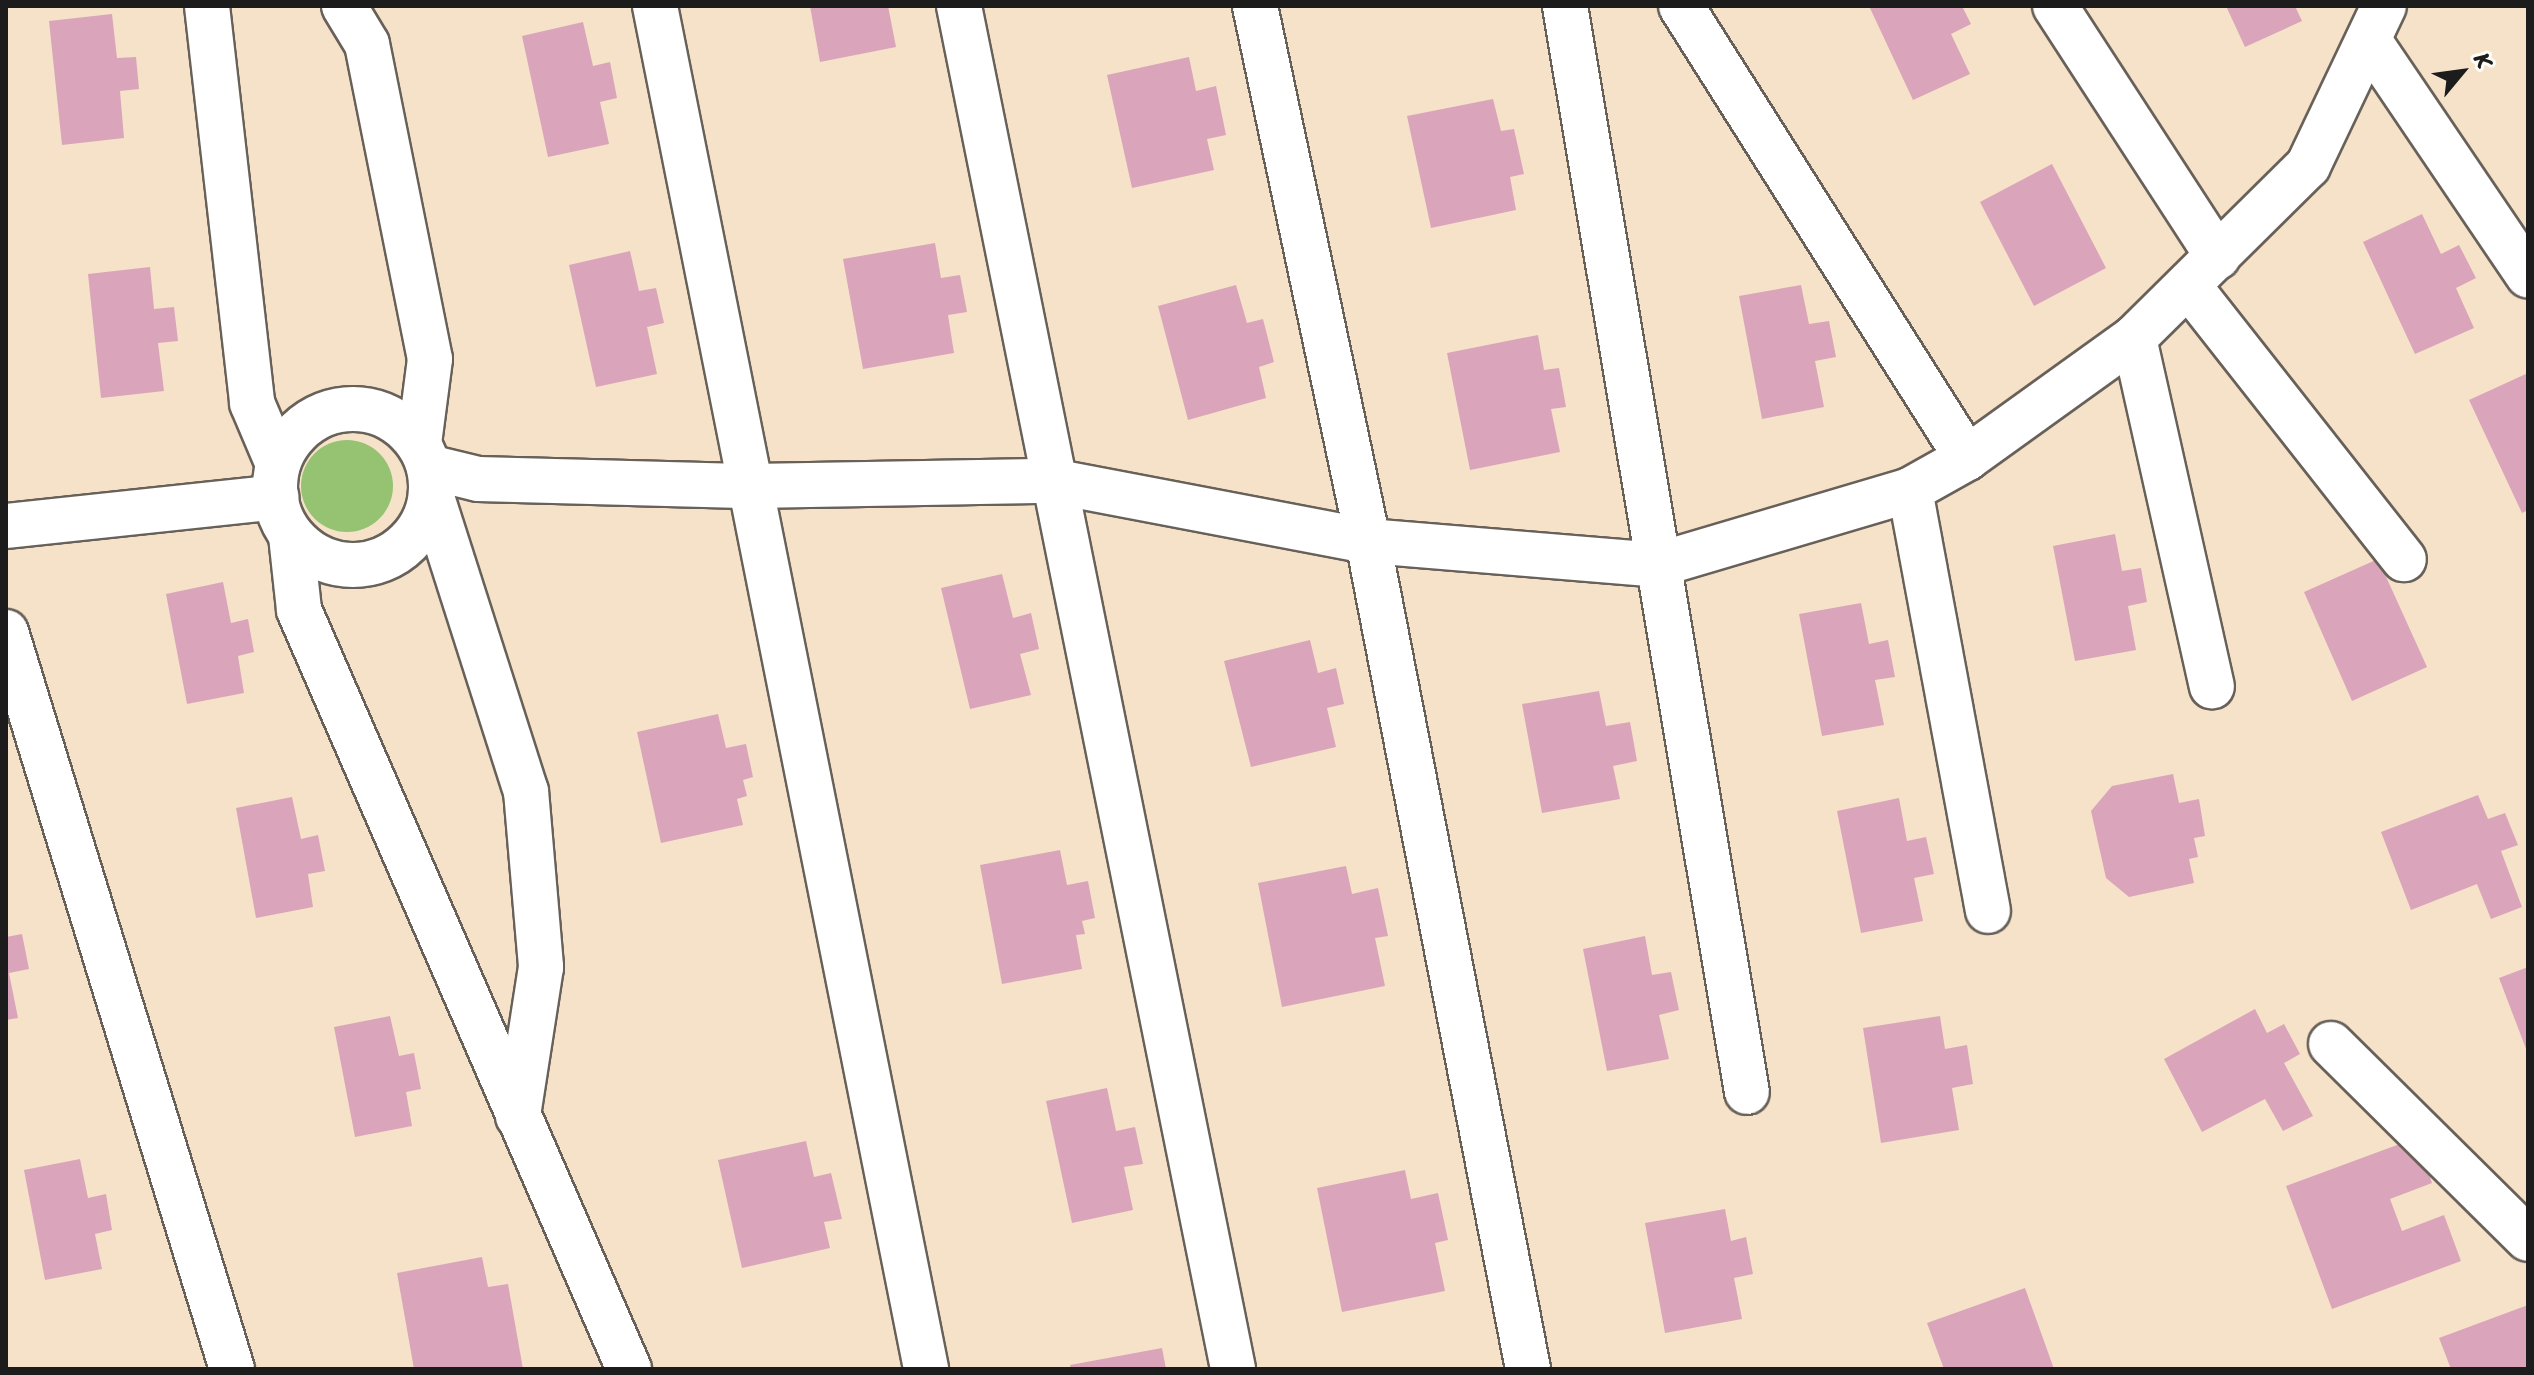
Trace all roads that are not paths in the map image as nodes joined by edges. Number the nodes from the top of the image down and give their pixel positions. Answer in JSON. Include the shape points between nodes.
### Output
{"nodes":[{"id":1,"x":207,"y":6,"type":"edge"},
{"id":2,"x":344,"y":6,"type":"edge"},
{"id":3,"x":655,"y":6,"type":"edge"},
{"id":4,"x":959,"y":6,"type":"edge"},
{"id":5,"x":1255,"y":6,"type":"edge"},
{"id":6,"x":1565,"y":6,"type":"edge"},
{"id":7,"x":1681,"y":6,"type":"edge"},
{"id":8,"x":2055,"y":6,"type":"edge"},
{"id":9,"x":2377,"y":24,"type":"edge"},
{"id":10,"x":2203,"y":271,"type":"junction"},
{"id":11,"x":2528,"y":275,"type":"edge"},
{"id":12,"x":2134,"y":338,"type":"junction"},
{"id":13,"x":1967,"y":458,"type":"junction"},
{"id":14,"x":426,"y":468,"type":"junction"},
{"id":15,"x":1052,"y":481,"type":"junction"},
{"id":16,"x":752,"y":486,"type":"junction"},
{"id":17,"x":1910,"y":490,"type":"junction"},
{"id":18,"x":281,"y":499,"type":"junction"},
{"id":19,"x":6,"y":526,"type":"edge"},
{"id":20,"x":1368,"y":541,"type":"junction"},
{"id":21,"x":2404,"y":559,"type":"dead end"},
{"id":22,"x":1657,"y":565,"type":"junction"},
{"id":23,"x":6,"y":632,"type":"edge"},
{"id":24,"x":2212,"y":686,"type":"dead end"},
{"id":25,"x":1988,"y":911,"type":"dead end"},
{"id":26,"x":2331,"y":1044,"type":"dead end"},
{"id":27,"x":1747,"y":1092,"type":"dead end"},
{"id":28,"x":518,"y":1116,"type":"junction"},
{"id":29,"x":2528,"y":1239,"type":"edge"},
{"id":30,"x":232,"y":1369,"type":"edge"},
{"id":31,"x":629,"y":1369,"type":"edge"},
{"id":32,"x":926,"y":1369,"type":"edge"},
{"id":33,"x":1233,"y":1369,"type":"edge"},
{"id":34,"x":1528,"y":1369,"type":"edge"}],
"edges":[{"from":1,"to":18,"type":"street","via":[[252,403]]},
{"from":2,"to":14,"type":"street","via":[[367,44],[430,359]]},
{"from":3,"to":16,"type":"street"},
{"from":4,"to":15,"type":"street"},
{"from":5,"to":20,"type":"street"},
{"from":6,"to":22,"type":"street"},
{"from":7,"to":13,"type":"street"},
{"from":8,"to":10,"type":"street"},
{"from":9,"to":10,"type":"street","via":[[2308,166]]},
{"from":9,"to":11,"type":"street"},
{"from":10,"to":12,"type":"street"},
{"from":10,"to":21,"type":"street"},
{"from":12,"to":13,"type":"street"},
{"from":12,"to":24,"type":"street"},
{"from":13,"to":17,"type":"street"},
{"from":14,"to":16,"type":"street","via":[[478,479]]},
{"from":14,"to":18,"type":"street","via":[[380,413],[343,409],[308,422],[289,440]]},
{"from":14,"to":18,"type":"street","via":[[424,519],[409,541],[388,557],[363,565],[336,564],[312,554]]},
{"from":14,"to":28,"type":"street","via":[[526,791],[541,967]]},
{"from":15,"to":16,"type":"street"},
{"from":15,"to":20,"type":"street"},
{"from":15,"to":33,"type":"street"},
{"from":16,"to":32,"type":"street"},
{"from":17,"to":22,"type":"street"},
{"from":17,"to":25,"type":"street"},
{"from":18,"to":19,"type":"street"},
{"from":18,"to":28,"type":"street","via":[[299,610]]},
{"from":20,"to":22,"type":"street"},
{"from":20,"to":34,"type":"street"},
{"from":22,"to":27,"type":"street"},
{"from":23,"to":30,"type":"street"},
{"from":26,"to":29,"type":"street"},
{"from":28,"to":31,"type":"street"}]}
